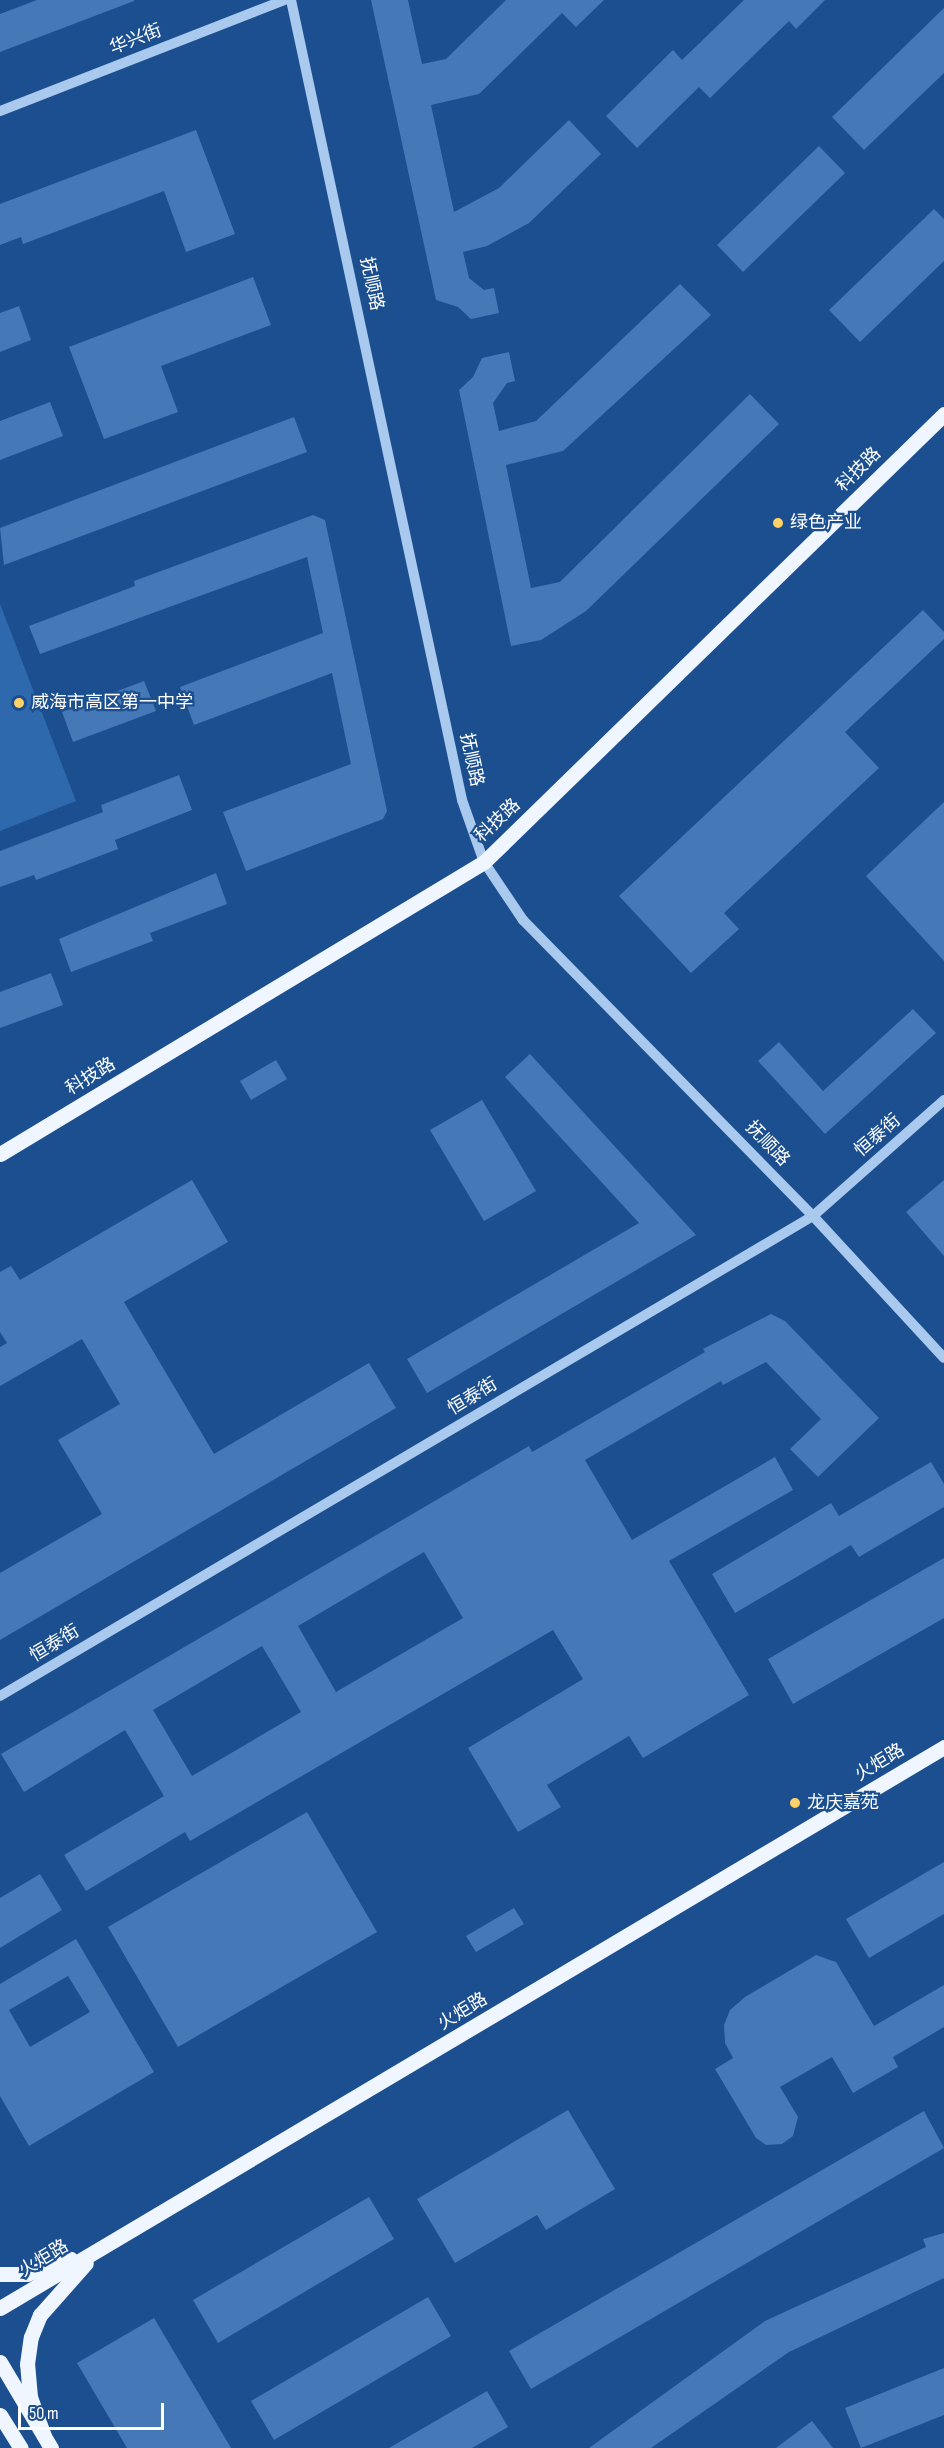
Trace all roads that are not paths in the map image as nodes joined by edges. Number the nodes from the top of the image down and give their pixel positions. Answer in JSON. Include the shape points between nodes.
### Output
{"nodes":[{"id":1,"x":284,"y":0,"type":"edge"},
{"id":2,"x":291,"y":0,"type":"edge"},
{"id":3,"x":0,"y":111,"type":"edge"},
{"id":4,"x":944,"y":414,"type":"edge"},
{"id":5,"x":484,"y":862,"type":"junction"},
{"id":6,"x":944,"y":1100,"type":"edge"},
{"id":7,"x":0,"y":1154,"type":"edge"},
{"id":8,"x":813,"y":1216,"type":"junction"},
{"id":9,"x":944,"y":1358,"type":"edge"},
{"id":10,"x":0,"y":1696,"type":"edge"},
{"id":11,"x":944,"y":1747,"type":"edge"},
{"id":12,"x":99,"y":2250,"type":"junction"},
{"id":13,"x":0,"y":2274,"type":"edge"},
{"id":14,"x":0,"y":2308,"type":"edge"},
{"id":15,"x":0,"y":2362,"type":"edge"},
{"id":16,"x":0,"y":2415,"type":"edge"},
{"id":17,"x":0,"y":2429,"type":"edge"},
{"id":18,"x":48,"y":2442,"type":"edge"},
{"id":19,"x":20,"y":2448,"type":"edge"}],
"edges":[{"from":1,"to":3,"type":"street","name":"华兴街"},
{"from":2,"to":5,"type":"street","name":"抚顺路","via":[[462,800]]},
{"from":4,"to":5,"type":"main road","name":"科技路"},
{"from":5,"to":7,"type":"main road","name":"科技路"},
{"from":5,"to":8,"type":"street","name":"抚顺路","via":[[523,920]]},
{"from":6,"to":8,"type":"street","name":"恒泰街"},
{"from":8,"to":9,"type":"street","name":"抚顺路"},
{"from":8,"to":10,"type":"street","name":"恒泰街"},
{"from":11,"to":12,"type":"main road","name":"火炬路"},
{"from":12,"to":13,"type":"main road","via":[[27,2274]]},
{"from":12,"to":14,"type":"main road","name":"火炬路"},
{"from":12,"to":18,"type":"main road","via":[[46,2308],[31,2337],[30,2397]]},
{"from":15,"to":18,"type":"main road"},
{"from":16,"to":19,"type":"main road"},
{"from":17,"to":19,"type":"main road"}]}
